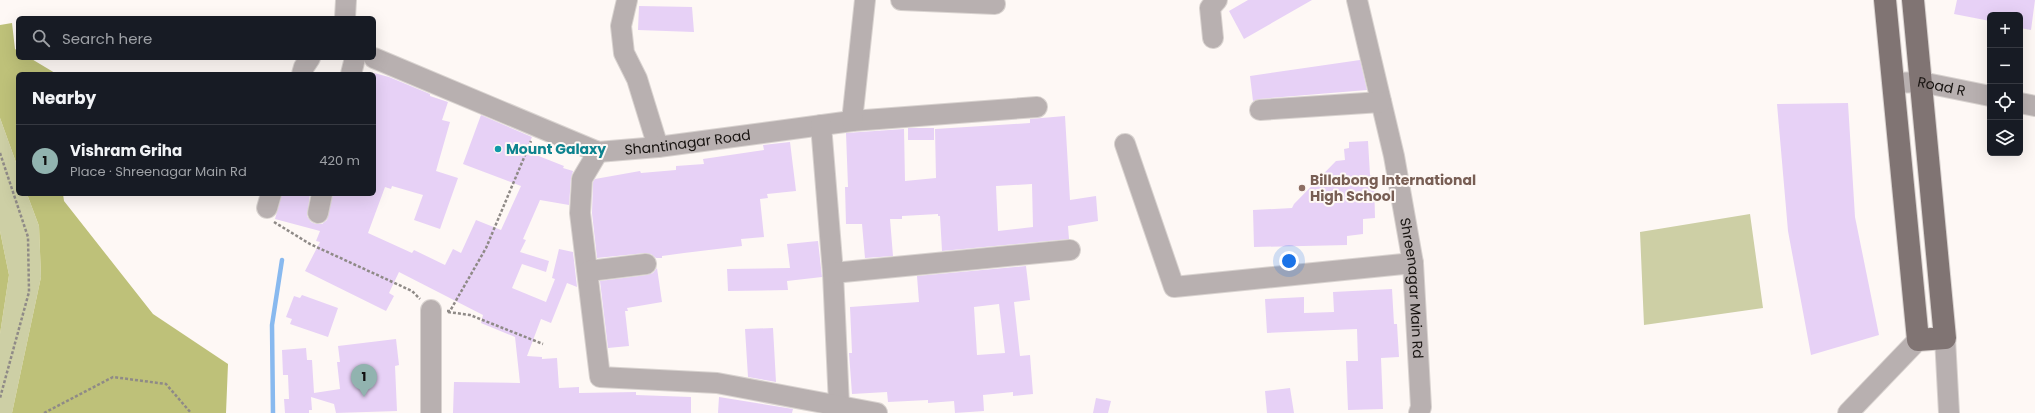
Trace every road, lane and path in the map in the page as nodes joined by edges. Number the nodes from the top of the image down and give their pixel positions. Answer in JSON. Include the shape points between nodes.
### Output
{"nodes":[{"id":1,"x":346,"y":0,"type":"edge"},
{"id":2,"x":627,"y":0,"type":"edge"},
{"id":3,"x":865,"y":0,"type":"edge"},
{"id":4,"x":901,"y":0,"type":"edge"},
{"id":5,"x":1217,"y":0,"type":"edge"},
{"id":6,"x":1357,"y":0,"type":"edge"},
{"id":7,"x":1885,"y":0,"type":"edge"},
{"id":8,"x":1913,"y":0,"type":"edge"},
{"id":9,"x":995,"y":4,"type":"dead end"},
{"id":10,"x":345,"y":16,"type":"edge"},
{"id":11,"x":1213,"y":38,"type":"dead end"},
{"id":12,"x":376,"y":59,"type":"edge"},
{"id":13,"x":309,"y":60,"type":"edge"},
{"id":14,"x":354,"y":60,"type":"edge"},
{"id":15,"x":303,"y":72,"type":"edge"},
{"id":16,"x":352,"y":72,"type":"edge"},
{"id":17,"x":1921,"y":82,"type":"junction"},
{"id":18,"x":1893,"y":83,"type":"junction"},
{"id":19,"x":1987,"y":95,"type":"edge"},
{"id":20,"x":1381,"y":102,"type":"junction"},
{"id":21,"x":2023,"y":104,"type":"edge"},
{"id":22,"x":2035,"y":106,"type":"edge"},
{"id":23,"x":1037,"y":107,"type":"dead end"},
{"id":24,"x":1260,"y":110,"type":"dead end"},
{"id":25,"x":852,"y":121,"type":"junction"},
{"id":26,"x":821,"y":124,"type":"junction"},
{"id":27,"x":537,"y":126,"type":"junction"},
{"id":28,"x":1125,"y":144,"type":"dead end"},
{"id":29,"x":658,"y":147,"type":"junction"},
{"id":30,"x":598,"y":152,"type":"junction"},
{"id":31,"x":0,"y":153,"type":"edge"},
{"id":32,"x":322,"y":196,"type":"edge"},
{"id":33,"x":269,"y":201,"type":"edge"},
{"id":34,"x":318,"y":213,"type":"dead end"},
{"id":35,"x":1070,"y":250,"type":"dead end"},
{"id":36,"x":1413,"y":263,"type":"junction"},
{"id":37,"x":646,"y":264,"type":"dead end"},
{"id":38,"x":589,"y":271,"type":"junction"},
{"id":39,"x":833,"y":273,"type":"junction"},
{"id":40,"x":431,"y":310,"type":"junction"},
{"id":41,"x":1946,"y":338,"type":"junction"},
{"id":42,"x":1918,"y":340,"type":"junction"},
{"id":43,"x":543,"y":344,"type":"dead end"},
{"id":44,"x":0,"y":398,"type":"edge"},
{"id":45,"x":838,"y":409,"type":"edge"},
{"id":46,"x":44,"y":413,"type":"edge"},
{"id":47,"x":190,"y":413,"type":"edge"},
{"id":48,"x":431,"y":413,"type":"edge"},
{"id":49,"x":877,"y":413,"type":"edge"},
{"id":50,"x":1420,"y":413,"type":"edge"},
{"id":51,"x":1848,"y":413,"type":"edge"},
{"id":52,"x":1949,"y":413,"type":"edge"}],
"edges":[{"from":1,"to":10,"type":"street"},
{"from":2,"to":29,"type":"street","via":[[621,26],[624,53],[637,79]]},
{"from":3,"to":25,"type":"street"},
{"from":4,"to":9,"type":"street"},
{"from":5,"to":11,"type":"street","via":[[1210,8]]},
{"from":6,"to":20,"type":"street","name":"Shreenagar Main Rd"},
{"from":7,"to":18,"type":"main road"},
{"from":8,"to":17,"type":"main road"},
{"from":12,"to":27,"type":"street","name":"Shantinagar Road"},
{"from":13,"to":15,"type":"street"},
{"from":14,"to":16,"type":"street"},
{"from":17,"to":18,"type":"street","name":"Road R"},
{"from":17,"to":19,"type":"street","name":"Road R"},
{"from":17,"to":41,"type":"main road"},
{"from":18,"to":42,"type":"main road"},
{"from":20,"to":24,"type":"street"},
{"from":20,"to":36,"type":"street","name":"Shreenagar Main Rd","via":[[1394,156]]},
{"from":21,"to":22,"type":"street"},
{"from":23,"to":25,"type":"street","name":"Shantinagar Road"},
{"from":25,"to":26,"type":"street","name":"Shantinagar Road"},
{"from":26,"to":29,"type":"street","name":"Shantinagar Road"},
{"from":26,"to":39,"type":"street"},
{"from":27,"to":30,"type":"street","name":"Shantinagar Road"},
{"from":27,"to":40,"type":"path","via":[[486,248],[450,311]]},
{"from":28,"to":36,"type":"street","via":[[1174,288]]},
{"from":29,"to":30,"type":"street","name":"Shantinagar Road"},
{"from":30,"to":38,"type":"street","via":[[582,179],[580,213]]},
{"from":31,"to":44,"type":"path","via":[[28,237],[29,292]]},
{"from":32,"to":34,"type":"street"},
{"from":33,"to":40,"type":"path","via":[[270,219],[310,244],[412,291]]},
{"from":35,"to":39,"type":"street"},
{"from":36,"to":50,"type":"street","name":"Shreenagar Main Rd"},
{"from":37,"to":38,"type":"street"},
{"from":38,"to":45,"type":"street","via":[[600,378],[717,383]]},
{"from":39,"to":45,"type":"street"},
{"from":40,"to":43,"type":"path","via":[[470,316]]},
{"from":40,"to":48,"type":"street"},
{"from":41,"to":42,"type":"main road"},
{"from":41,"to":52,"type":"street"},
{"from":42,"to":51,"type":"street"},
{"from":45,"to":49,"type":"street"},
{"from":46,"to":47,"type":"path","via":[[113,377],[166,384]]}]}
